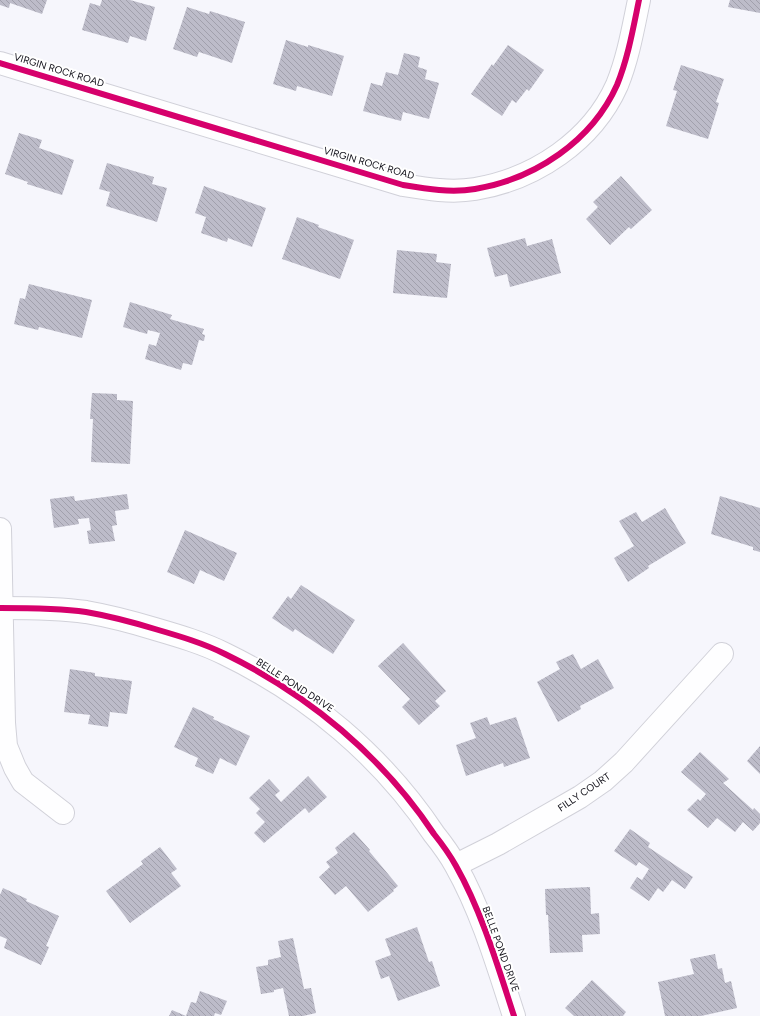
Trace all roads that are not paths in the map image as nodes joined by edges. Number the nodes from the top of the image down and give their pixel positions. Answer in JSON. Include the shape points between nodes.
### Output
{"nodes":[{"id":1,"x":639,"y":0,"type":"edge"},
{"id":2,"x":0,"y":63,"type":"edge"},
{"id":3,"x":0,"y":529,"type":"edge"},
{"id":4,"x":1,"y":608,"type":"edge"},
{"id":5,"x":722,"y":654,"type":"dead end"},
{"id":6,"x":63,"y":814,"type":"dead end"},
{"id":7,"x":456,"y":865,"type":"junction"},
{"id":8,"x":514,"y":1016,"type":"edge"}],
"edges":[{"from":1,"to":2,"type":"street","name":"VIRGIN ROCK ROAD","via":[[627,60],[616,86],[593,122],[562,153],[530,172],[512,180],[474,189],[436,190],[403,185]]},
{"from":3,"to":4,"type":"street"},
{"from":4,"to":6,"type":"street","via":[[6,746],[23,782]]},
{"from":4,"to":7,"type":"street","name":"BELLE POND DRIVE","via":[[85,612],[122,619],[189,639],[258,671],[317,710],[374,760],[399,786]]},
{"from":5,"to":7,"type":"street","name":"FILLY COURT","via":[[624,762],[603,781],[498,844]]},
{"from":7,"to":8,"type":"street","name":"BELLE POND DRIVE","via":[[489,942]]}]}
